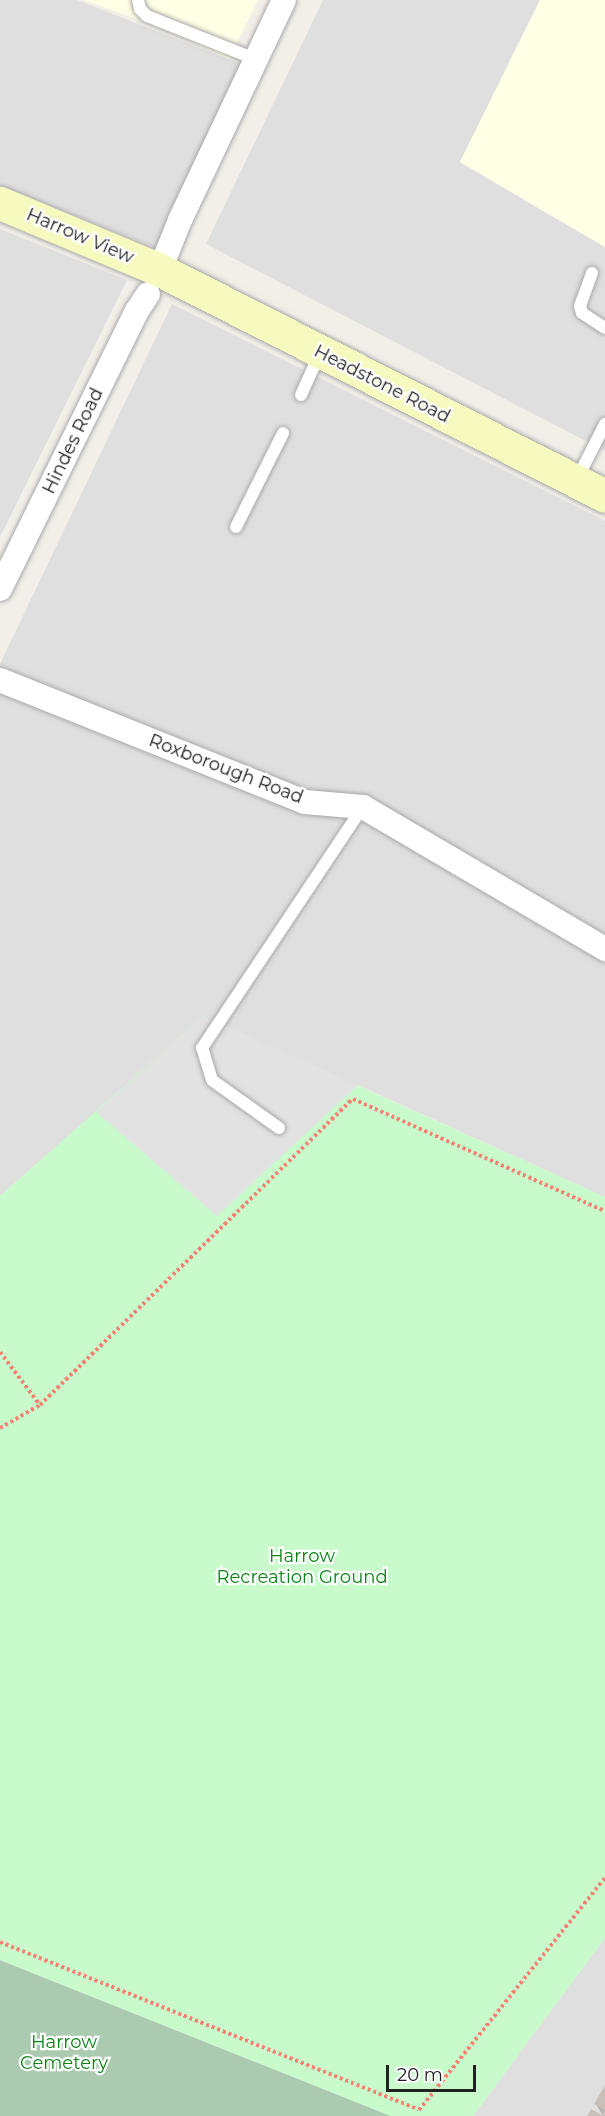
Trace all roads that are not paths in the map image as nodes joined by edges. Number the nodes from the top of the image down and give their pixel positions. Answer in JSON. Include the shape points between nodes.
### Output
{"nodes":[{"id":1,"x":138,"y":0,"type":"edge"},
{"id":2,"x":284,"y":0,"type":"edge"},
{"id":3,"x":255,"y":59,"type":"junction"},
{"id":4,"x":0,"y":202,"type":"edge"},
{"id":5,"x":592,"y":273,"type":"dead end"},
{"id":6,"x":154,"y":282,"type":"junction"},
{"id":7,"x":605,"y":328,"type":"edge"},
{"id":8,"x":320,"y":353,"type":"junction"},
{"id":9,"x":301,"y":395,"type":"dead end"},
{"id":10,"x":605,"y":424,"type":"edge"},
{"id":11,"x":283,"y":433,"type":"dead end"},
{"id":12,"x":576,"y":481,"type":"junction"},
{"id":13,"x":605,"y":496,"type":"edge"},
{"id":14,"x":236,"y":527,"type":"dead end"},
{"id":15,"x":0,"y":589,"type":"edge"},
{"id":16,"x":0,"y":680,"type":"edge"},
{"id":17,"x":363,"y":807,"type":"junction"},
{"id":18,"x":605,"y":949,"type":"edge"},
{"id":19,"x":279,"y":1128,"type":"dead end"}],
"edges":[{"from":1,"to":3,"type":"lane","via":[[147,16]]},
{"from":2,"to":3,"type":"street","name":"Hindes Road"},
{"from":3,"to":6,"type":"street","name":"Hindes Road"},
{"from":4,"to":6,"type":"street","name":"Harrow View"},
{"from":5,"to":7,"type":"lane","via":[[580,306],[582,313]]},
{"from":6,"to":8,"type":"street","name":"Headstone Road"},
{"from":6,"to":15,"type":"street","name":"Hindes Road"},
{"from":8,"to":9,"type":"lane"},
{"from":8,"to":12,"type":"street","name":"Headstone Road"},
{"from":10,"to":12,"type":"lane"},
{"from":11,"to":14,"type":"lane"},
{"from":12,"to":13,"type":"street","name":"Headstone Road"},
{"from":16,"to":17,"type":"street","name":"Roxborough Road","via":[[305,802]]},
{"from":17,"to":18,"type":"street","name":"Roxborough Road"},
{"from":17,"to":19,"type":"lane","via":[[202,1048],[212,1080]]}]}
